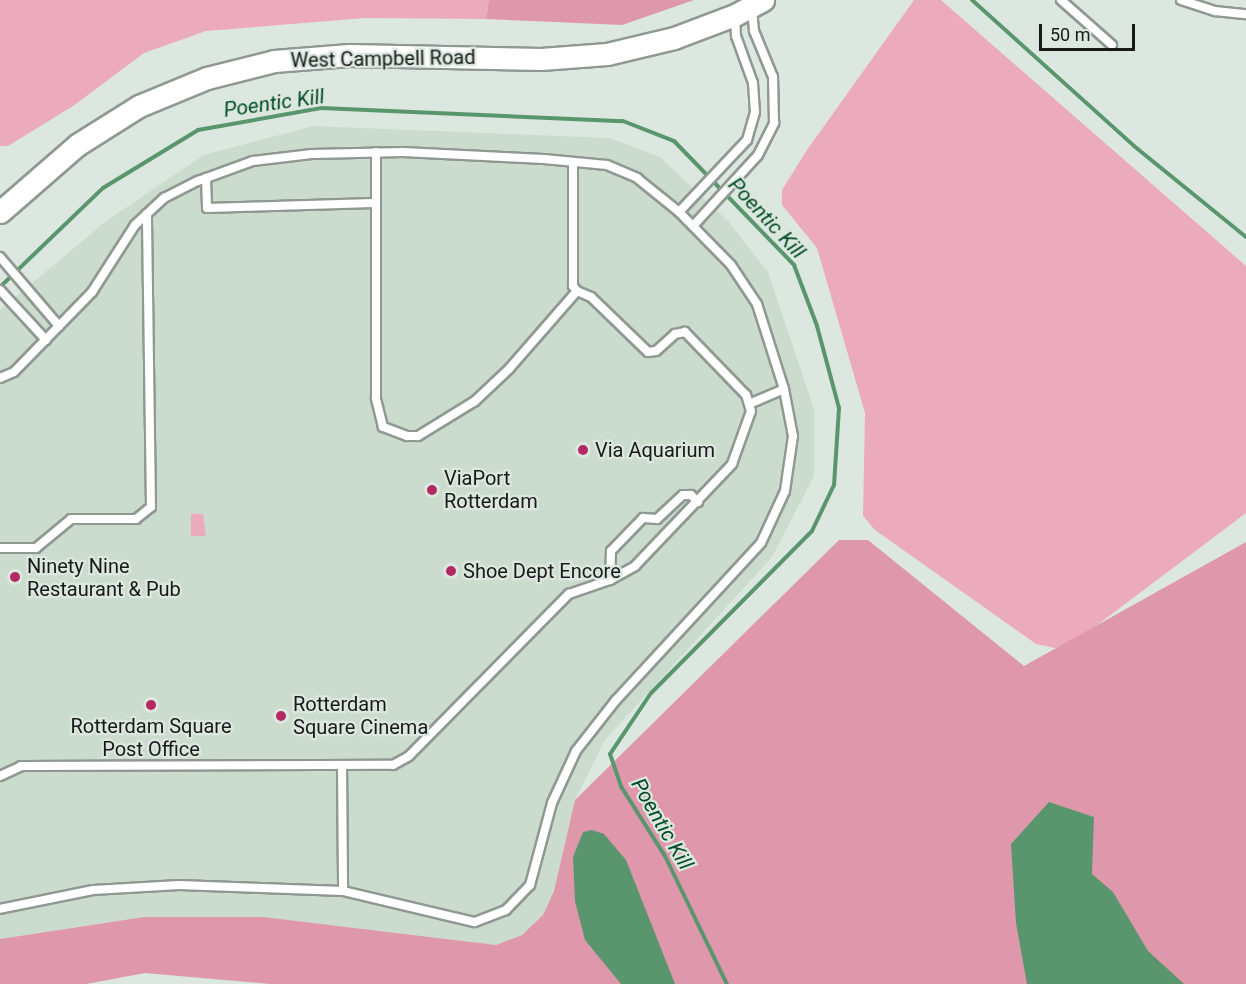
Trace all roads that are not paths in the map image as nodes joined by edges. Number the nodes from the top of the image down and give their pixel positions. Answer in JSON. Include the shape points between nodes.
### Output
{"nodes":[{"id":1,"x":1061,"y":0,"type":"edge"},
{"id":2,"x":1181,"y":0,"type":"edge"},
{"id":3,"x":750,"y":7,"type":"edge"},
{"id":4,"x":1246,"y":15,"type":"edge"},
{"id":5,"x":1112,"y":45,"type":"dead end"},
{"id":6,"x":376,"y":152,"type":"junction"},
{"id":7,"x":573,"y":162,"type":"junction"},
{"id":8,"x":206,"y":178,"type":"junction"},
{"id":9,"x":374,"y":203,"type":"junction"},
{"id":10,"x":0,"y":212,"type":"edge"},
{"id":11,"x":679,"y":212,"type":"junction"},
{"id":12,"x":147,"y":214,"type":"junction"},
{"id":13,"x":693,"y":226,"type":"junction"},
{"id":14,"x":0,"y":257,"type":"edge"},
{"id":15,"x":0,"y":290,"type":"edge"},
{"id":16,"x":577,"y":291,"type":"junction"},
{"id":17,"x":59,"y":326,"type":"junction"},
{"id":18,"x":46,"y":340,"type":"junction"},
{"id":19,"x":0,"y":378,"type":"edge"},
{"id":20,"x":784,"y":389,"type":"junction"},
{"id":21,"x":749,"y":404,"type":"junction"},
{"id":22,"x":698,"y":502,"type":"junction"},
{"id":23,"x":0,"y":548,"type":"edge"},
{"id":24,"x":610,"y":580,"type":"junction"},
{"id":25,"x":342,"y":765,"type":"junction"},
{"id":26,"x":0,"y":776,"type":"edge"},
{"id":27,"x":343,"y":891,"type":"junction"},
{"id":28,"x":0,"y":909,"type":"edge"}],
"edges":[{"from":1,"to":5,"type":"lane"},
{"from":2,"to":4,"type":"lane","via":[[1215,11]]},
{"from":3,"to":10,"type":"main road","name":"West Campbell Road","via":[[674,38],[607,54],[541,59],[349,55],[274,61],[207,78],[139,106],[77,145]]},
{"from":3,"to":11,"type":"lane","via":[[736,36],[753,82],[755,112],[747,140]]},
{"from":3,"to":13,"type":"lane","via":[[754,31],[773,77],[776,110],[767,141]]},
{"from":6,"to":7,"type":"lane"},
{"from":6,"to":8,"type":"lane","via":[[253,161]]},
{"from":6,"to":9,"type":"lane"},
{"from":7,"to":11,"type":"lane","via":[[607,165],[637,178]]},
{"from":7,"to":16,"type":"lane","via":[[573,286]]},
{"from":8,"to":9,"type":"lane","via":[[207,208]]},
{"from":8,"to":12,"type":"lane","via":[[164,198]]},
{"from":9,"to":16,"type":"lane","via":[[377,415],[383,427],[418,435],[431,431],[475,400],[509,369]]},
{"from":11,"to":13,"type":"lane"},
{"from":12,"to":17,"type":"lane","via":[[135,225],[92,292]]},
{"from":12,"to":23,"type":"lane","via":[[152,507],[136,519],[71,519],[36,548]]},
{"from":13,"to":20,"type":"lane","via":[[731,265],[757,304]]},
{"from":14,"to":17,"type":"lane"},
{"from":15,"to":18,"type":"lane"},
{"from":16,"to":21,"type":"lane","via":[[591,297],[648,352],[685,332],[746,394]]},
{"from":17,"to":18,"type":"lane"},
{"from":18,"to":19,"type":"lane","via":[[14,372]]},
{"from":20,"to":21,"type":"lane"},
{"from":20,"to":27,"type":"lane","via":[[793,436],[785,491],[761,543],[616,700],[576,751],[552,803],[530,885],[506,910],[474,922]]},
{"from":21,"to":22,"type":"lane","via":[[751,411],[735,458]]},
{"from":22,"to":24,"type":"lane","via":[[634,566]]},
{"from":22,"to":24,"type":"lane","via":[[691,495],[683,495],[657,519],[644,518],[611,551]]},
{"from":24,"to":25,"type":"lane","via":[[569,594],[409,756],[393,765]]},
{"from":25,"to":26,"type":"lane","via":[[21,766]]},
{"from":25,"to":27,"type":"lane"},
{"from":27,"to":28,"type":"lane","via":[[179,885],[93,890]]}]}
